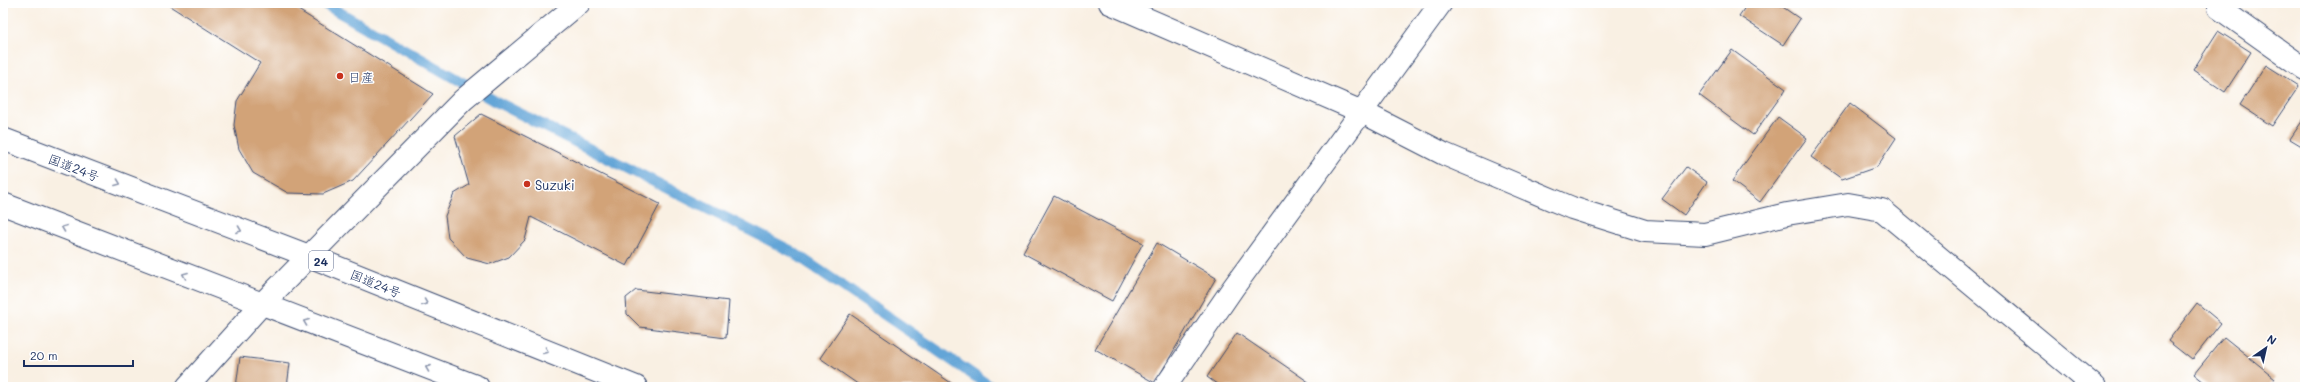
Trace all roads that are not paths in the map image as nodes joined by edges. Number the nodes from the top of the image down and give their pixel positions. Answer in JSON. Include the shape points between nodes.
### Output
{"nodes":[{"id":1,"x":579,"y":3,"type":"edge"},
{"id":2,"x":1110,"y":3,"type":"edge"},
{"id":3,"x":1441,"y":3,"type":"edge"},
{"id":4,"x":2219,"y":8,"type":"dead end"},
{"id":5,"x":2305,"y":69,"type":"edge"},
{"id":6,"x":1362,"y":112,"type":"junction"},
{"id":7,"x":3,"y":139,"type":"edge"},
{"id":8,"x":3,"y":204,"type":"edge"},
{"id":9,"x":309,"y":256,"type":"junction"},
{"id":10,"x":261,"y":305,"type":"junction"},
{"id":11,"x":187,"y":387,"type":"edge"},
{"id":12,"x":478,"y":387,"type":"edge"},
{"id":13,"x":636,"y":387,"type":"edge"},
{"id":14,"x":1165,"y":387,"type":"edge"},
{"id":15,"x":2095,"y":387,"type":"edge"}],
"edges":[{"from":1,"to":9,"type":"main road","via":[[463,100]]},
{"from":2,"to":6,"type":"main road"},
{"from":3,"to":6,"type":"main road"},
{"from":4,"to":5,"type":"main road"},
{"from":6,"to":14,"type":"main road","via":[[1233,288]]},
{"from":6,"to":15,"type":"main road","via":[[1444,154],[1572,208],[1645,232],[1705,234],[1787,214],[1848,204],[1882,210]]},
{"from":7,"to":9,"type":"main road","name":"国道24号","number":"24","one_way":true},
{"from":10,"to":8,"type":"main road","one_way":true},
{"from":9,"to":10,"type":"main road"},
{"from":9,"to":13,"type":"main road","name":"国道24号","number":"24","one_way":true},
{"from":10,"to":11,"type":"main road"},
{"from":12,"to":10,"type":"main road","one_way":true}]}
